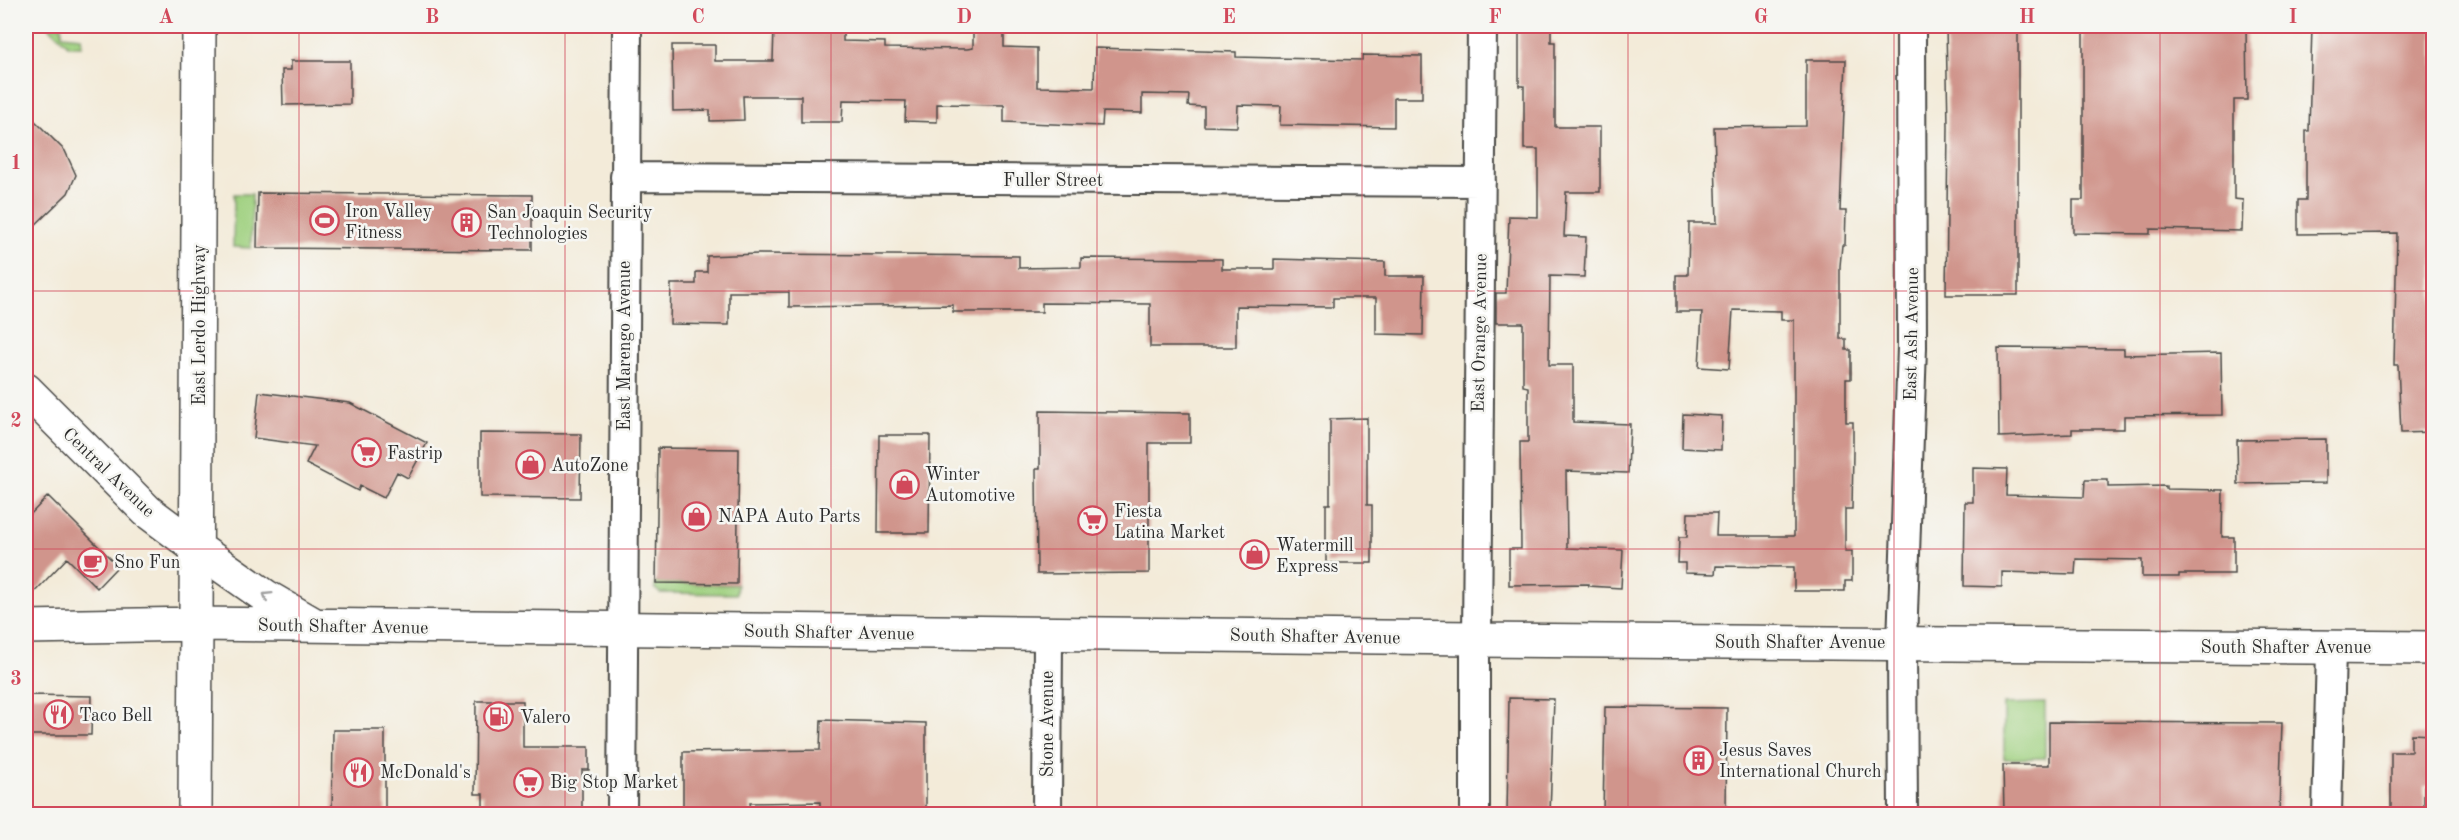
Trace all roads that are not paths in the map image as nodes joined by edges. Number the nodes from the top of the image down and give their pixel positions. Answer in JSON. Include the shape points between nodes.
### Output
{"nodes":[{"id":1,"x":199,"y":26,"type":"edge"},
{"id":2,"x":627,"y":26,"type":"edge"},
{"id":3,"x":1482,"y":26,"type":"edge"},
{"id":4,"x":1911,"y":26,"type":"edge"},
{"id":5,"x":625,"y":177,"type":"junction"},
{"id":6,"x":1481,"y":182,"type":"junction"},
{"id":7,"x":26,"y":390,"type":"edge"},
{"id":8,"x":198,"y":549,"type":"junction"},
{"id":9,"x":196,"y":624,"type":"junction"},
{"id":10,"x":317,"y":626,"type":"junction"},
{"id":11,"x":26,"y":627,"type":"edge"},
{"id":12,"x":623,"y":630,"type":"junction"},
{"id":13,"x":1048,"y":634,"type":"junction"},
{"id":14,"x":1476,"y":639,"type":"junction"},
{"id":15,"x":1902,"y":643,"type":"junction"},
{"id":16,"x":2433,"y":648,"type":"edge"},
{"id":17,"x":2331,"y":649,"type":"junction"},
{"id":18,"x":195,"y":814,"type":"edge"},
{"id":19,"x":622,"y":814,"type":"edge"},
{"id":20,"x":1047,"y":814,"type":"edge"},
{"id":21,"x":1475,"y":814,"type":"edge"},
{"id":22,"x":1903,"y":814,"type":"edge"},
{"id":23,"x":2327,"y":814,"type":"edge"}],
"edges":[{"from":1,"to":8,"type":"main road","name":"East Lerdo Highway"},
{"from":2,"to":5,"type":"street","name":"East Marengo Avenue"},
{"from":3,"to":6,"type":"street","name":"East Orange Avenue"},
{"from":4,"to":15,"type":"street","name":"East Ash Avenue","via":[[1912,347]]},
{"from":5,"to":6,"type":"street","name":"Fuller Street"},
{"from":5,"to":12,"type":"street","name":"East Marengo Avenue"},
{"from":6,"to":14,"type":"street","name":"East Orange Avenue"},
{"from":7,"to":8,"type":"main road","name":"Central Avenue","via":[[147,512]]},
{"from":8,"to":9,"type":"main road","name":"East Lerdo Highway"},
{"from":10,"to":8,"type":"main road","name":"Central Avenue","one_way":true,"via":[[265,596]]},
{"from":9,"to":10,"type":"main road","name":"South Shafter Avenue"},
{"from":9,"to":11,"type":"main road","name":"South Shafter Avenue"},
{"from":9,"to":18,"type":"main road","name":"East Lerdo Highway"},
{"from":10,"to":12,"type":"main road","name":"South Shafter Avenue"},
{"from":12,"to":13,"type":"main road","name":"South Shafter Avenue"},
{"from":12,"to":19,"type":"street","name":"East Marengo Avenue"},
{"from":13,"to":14,"type":"main road","name":"South Shafter Avenue"},
{"from":13,"to":20,"type":"street","name":"Stone Avenue"},
{"from":14,"to":15,"type":"main road","name":"South Shafter Avenue"},
{"from":14,"to":21,"type":"street","name":"East Orange Avenue"},
{"from":15,"to":17,"type":"main road","name":"South Shafter Avenue"},
{"from":15,"to":22,"type":"street","name":"East Ash Avenue"},
{"from":16,"to":17,"type":"main road","name":"South Shafter Avenue"},
{"from":17,"to":23,"type":"street"}]}
